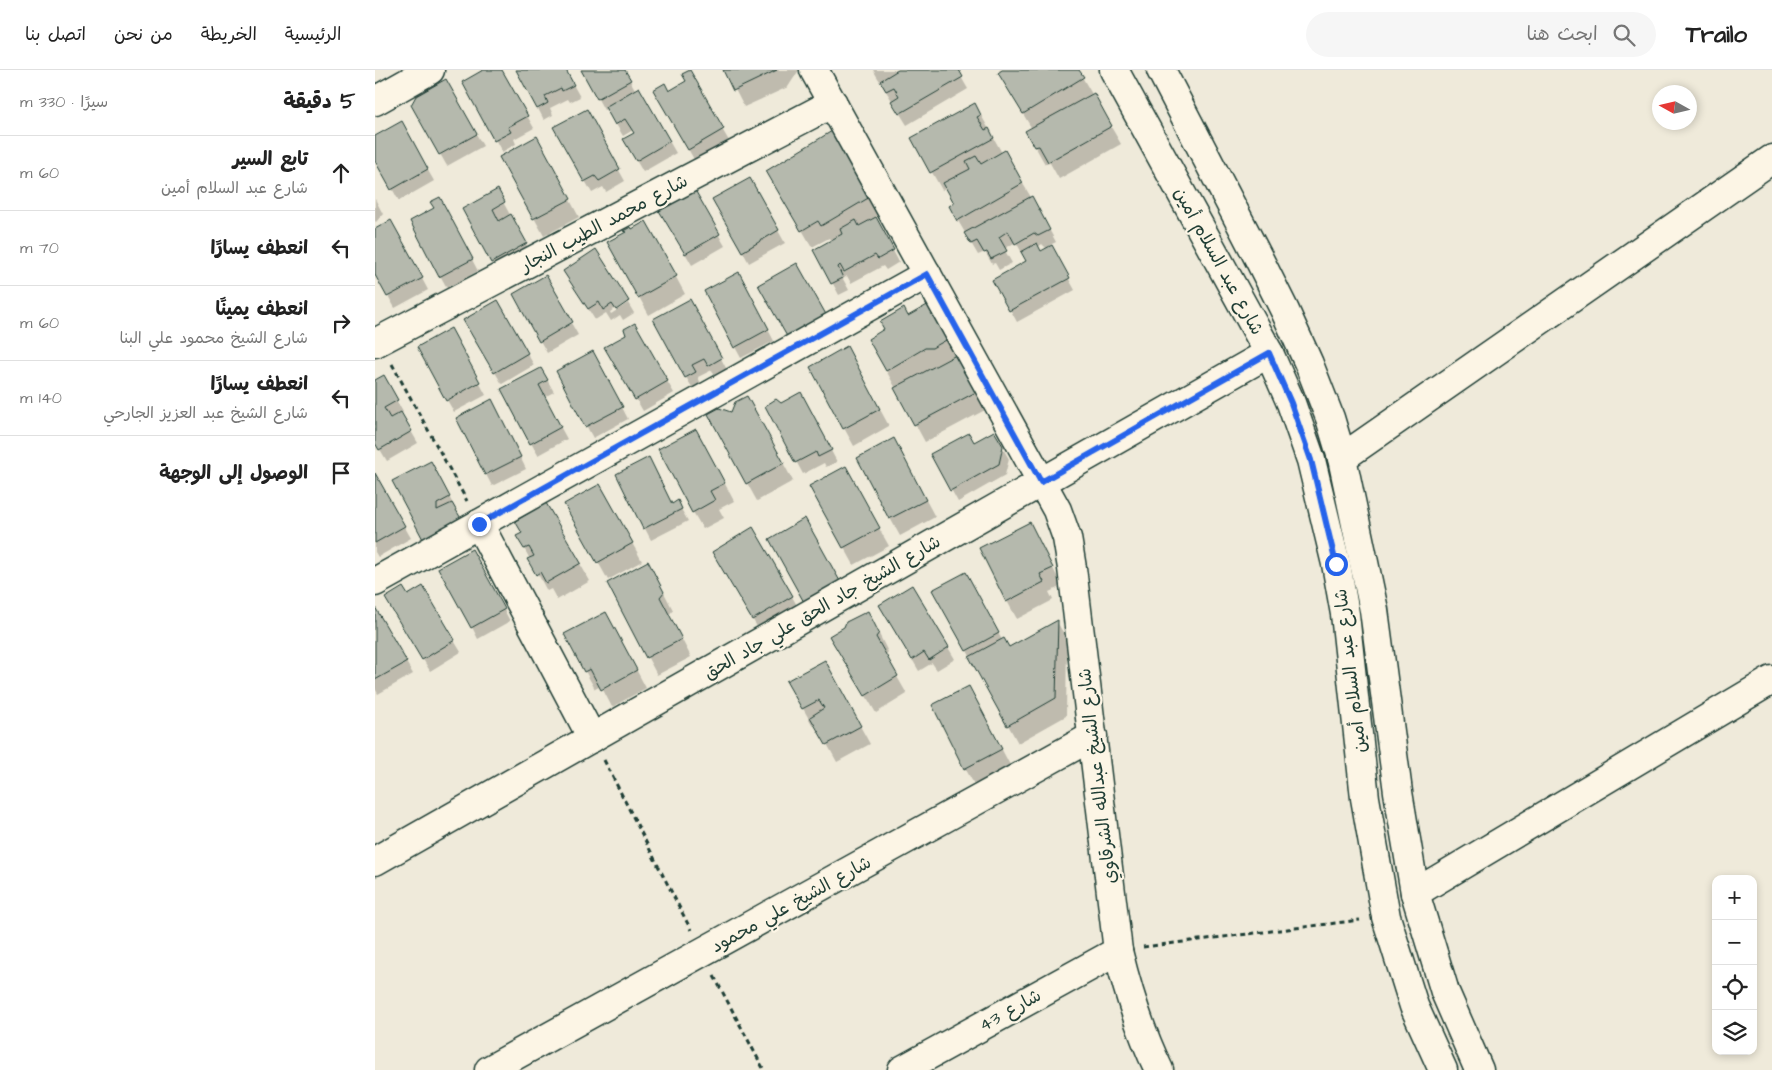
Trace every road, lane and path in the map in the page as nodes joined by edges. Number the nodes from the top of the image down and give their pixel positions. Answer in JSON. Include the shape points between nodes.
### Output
{"nodes":[{"id":1,"x":430,"y":70,"type":"edge"},
{"id":2,"x":814,"y":70,"type":"edge"},
{"id":3,"x":1114,"y":70,"type":"edge"},
{"id":4,"x":1161,"y":70,"type":"edge"},
{"id":5,"x":375,"y":101,"type":"edge"},
{"id":6,"x":833,"y":104,"type":"junction"},
{"id":7,"x":1772,"y":159,"type":"edge"},
{"id":8,"x":927,"y":274,"type":"junction"},
{"id":9,"x":377,"y":341,"type":"edge"},
{"id":10,"x":1269,"y":353,"type":"junction"},
{"id":11,"x":1342,"y":458,"type":"junction"},
{"id":12,"x":1041,"y":482,"type":"junction"},
{"id":13,"x":479,"y":524,"type":"junction"},
{"id":14,"x":375,"y":582,"type":"edge"},
{"id":15,"x":1772,"y":680,"type":"edge"},
{"id":16,"x":1093,"y":736,"type":"junction"},
{"id":17,"x":592,"y":738,"type":"junction"},
{"id":18,"x":375,"y":861,"type":"edge"},
{"id":19,"x":1415,"y":893,"type":"junction"},
{"id":20,"x":1386,"y":917,"type":"junction"},
{"id":21,"x":1118,"y":951,"type":"junction"},
{"id":22,"x":702,"y":953,"type":"junction"},
{"id":23,"x":489,"y":1070,"type":"edge"},
{"id":24,"x":765,"y":1070,"type":"edge"},
{"id":25,"x":902,"y":1070,"type":"edge"},
{"id":26,"x":1159,"y":1070,"type":"edge"},
{"id":27,"x":1443,"y":1070,"type":"edge"},
{"id":28,"x":1479,"y":1070,"type":"edge"}],
"edges":[{"from":1,"to":5,"type":"street"},
{"from":2,"to":6,"type":"street","name":"شارع الشيخ عبدالله الشرقاوي"},
{"from":3,"to":10,"type":"street","name":"شارع عبد السلام أمين"},
{"from":4,"to":11,"type":"street","name":"شارع عبد السلام أمين","via":[[1285,311],[1309,364]]},
{"from":6,"to":8,"type":"street","name":"شارع الشيخ عبدالله الشرقاوي"},
{"from":6,"to":9,"type":"street","name":"شارع محمد الطيب النجار"},
{"from":7,"to":11,"type":"street"},
{"from":8,"to":12,"type":"street","name":"شارع الشيخ عبدالله الشرقاوي"},
{"from":8,"to":13,"type":"street"},
{"from":9,"to":13,"type":"path"},
{"from":10,"to":12,"type":"street","name":"شارع الشيخ جاد الحق علي جاد الحق"},
{"from":10,"to":20,"type":"street","name":"شارع عبد السلام أمين","via":[[1311,460],[1336,564],[1345,614],[1365,798]]},
{"from":11,"to":19,"type":"street","name":"شارع عبد السلام أمين","via":[[1374,610]]},
{"from":12,"to":16,"type":"street","name":"شارع الشيخ عبدالله الشرقاوي","via":[[1057,510],[1067,538]]},
{"from":12,"to":17,"type":"street","name":"شارع الشيخ جاد الحق علي جاد الحق"},
{"from":13,"to":14,"type":"street"},
{"from":13,"to":17,"type":"street"},
{"from":15,"to":19,"type":"street"},
{"from":16,"to":21,"type":"street","name":"شارع الشيخ عبدالله الشرقاوي"},
{"from":16,"to":22,"type":"street","name":"شارع الشيخ علي محمود"},
{"from":17,"to":18,"type":"street","name":"شارع الشيخ جاد الحق علي جاد الحق"},
{"from":17,"to":22,"type":"path"},
{"from":19,"to":28,"type":"street","name":"شارع عبد السلام أمين","via":[[1445,992]]},
{"from":20,"to":21,"type":"path"},
{"from":20,"to":27,"type":"street","name":"شارع عبد السلام أمين","via":[[1414,1006]]},
{"from":21,"to":25,"type":"street","name":"شارع 43"},
{"from":21,"to":26,"type":"street","name":"شارع الشيخ عبدالله الشرقاوي","via":[[1129,996]]},
{"from":22,"to":23,"type":"street","name":"شارع الشيخ علي محمود"},
{"from":22,"to":24,"type":"path"}]}
